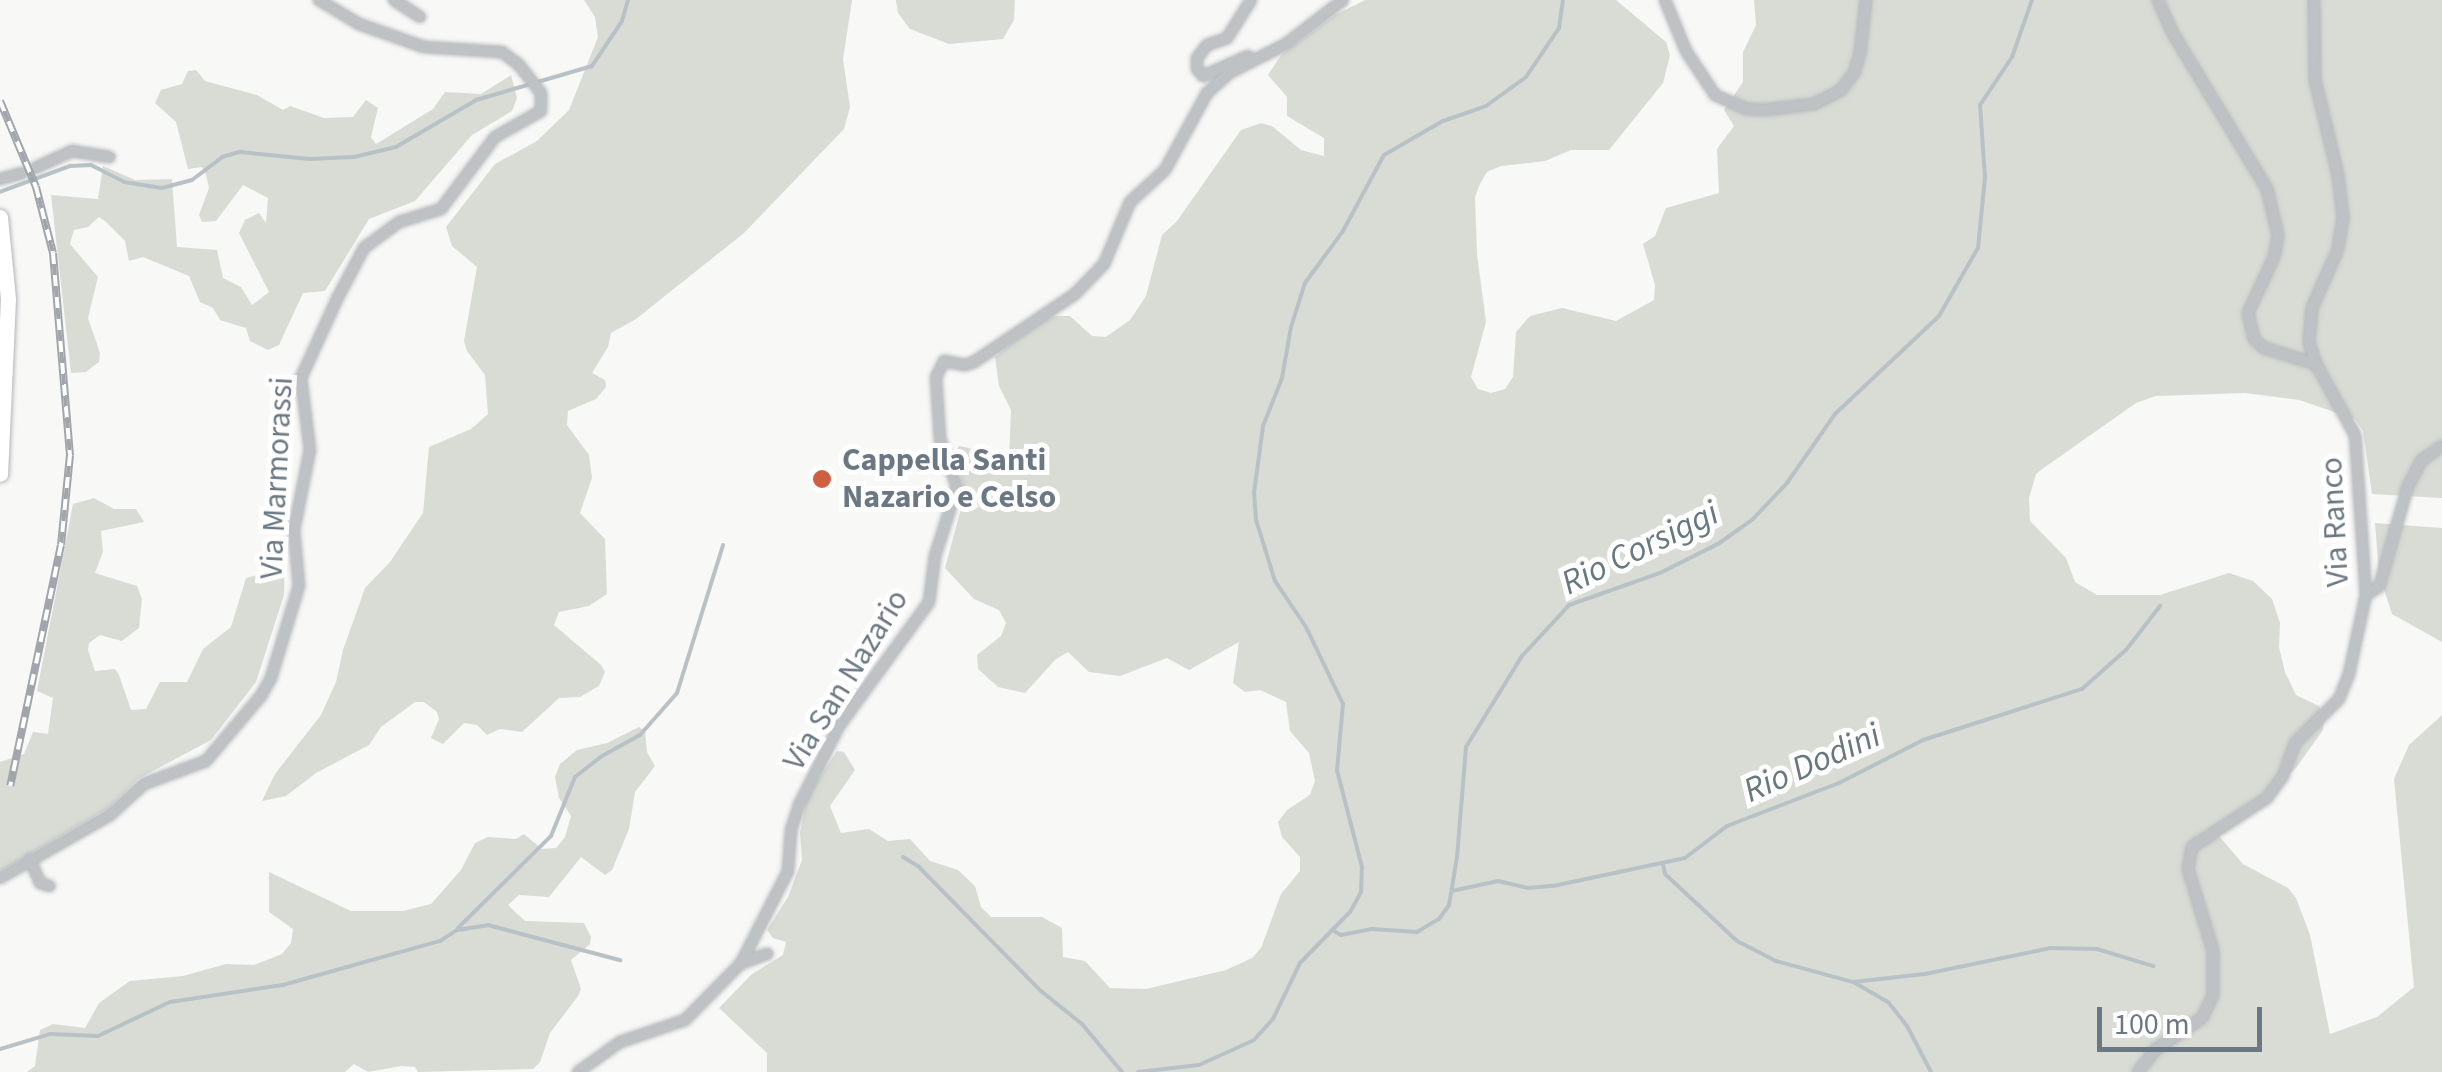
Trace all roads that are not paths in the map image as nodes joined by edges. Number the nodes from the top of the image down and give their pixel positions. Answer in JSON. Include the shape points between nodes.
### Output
{"nodes":[{"id":1,"x":319,"y":0,"type":"edge"},
{"id":2,"x":394,"y":0,"type":"edge"},
{"id":3,"x":1251,"y":0,"type":"edge"},
{"id":4,"x":1343,"y":0,"type":"edge"},
{"id":5,"x":1665,"y":0,"type":"edge"},
{"id":6,"x":1866,"y":0,"type":"edge"},
{"id":7,"x":2158,"y":0,"type":"edge"},
{"id":8,"x":2314,"y":0,"type":"edge"},
{"id":9,"x":420,"y":17,"type":"dead end"},
{"id":10,"x":1264,"y":53,"type":"junction"},
{"id":11,"x":110,"y":157,"type":"dead end"},
{"id":12,"x":35,"y":168,"type":"dead end"},
{"id":13,"x":22,"y":173,"type":"dead end"},
{"id":14,"x":0,"y":179,"type":"edge"},
{"id":15,"x":0,"y":218,"type":"edge"},
{"id":16,"x":2316,"y":364,"type":"junction"},
{"id":17,"x":2442,"y":446,"type":"edge"},
{"id":18,"x":0,"y":474,"type":"edge"},
{"id":19,"x":2366,"y":595,"type":"junction"},
{"id":20,"x":30,"y":859,"type":"junction"},
{"id":21,"x":0,"y":878,"type":"edge"},
{"id":22,"x":50,"y":886,"type":"dead end"},
{"id":23,"x":767,"y":954,"type":"dead end"},
{"id":24,"x":742,"y":963,"type":"junction"},
{"id":25,"x":578,"y":1072,"type":"edge"},
{"id":26,"x":2138,"y":1072,"type":"edge"}],
"edges":[{"from":1,"to":20,"type":"street","name":"Via Marmorassi","via":[[359,24],[424,47],[502,52],[541,93],[541,111],[495,136],[441,209],[399,222],[364,248],[310,356],[300,391],[310,430],[293,540],[299,586],[271,678],[206,762],[144,784],[110,814]]},
{"from":2,"to":9,"type":"street"},
{"from":3,"to":10,"type":"street","via":[[1226,38],[1206,45],[1196,69],[1203,76]]},
{"from":4,"to":10,"type":"street","name":"Via San Nazario"},
{"from":5,"to":6,"type":"street","via":[[1686,51],[1715,95],[1764,110],[1799,108],[1840,90],[1860,54]]},
{"from":7,"to":16,"type":"street","via":[[2267,190],[2278,236],[2248,313],[2254,339]]},
{"from":8,"to":16,"type":"street","name":"Via Ranco","via":[[2315,80],[2342,217],[2338,249],[2312,308],[2309,342]]},
{"from":10,"to":24,"type":"street","name":"Via San Nazario","via":[[1207,93],[1164,170],[1130,202],[1117,240],[1086,283],[974,362],[944,361],[936,377],[940,439],[957,486],[929,602],[830,742],[791,830],[788,872]]},
{"from":11,"to":12,"type":"street","via":[[72,151]]},
{"from":13,"to":14,"type":"street"},
{"from":15,"to":18,"type":"main road","via":[[8,299]]},
{"from":16,"to":19,"type":"street","name":"Via Ranco","via":[[2356,435]]},
{"from":17,"to":19,"type":"street","via":[[2422,460],[2408,486],[2380,587]]},
{"from":19,"to":26,"type":"street","name":"Via Ranco","via":[[2339,699],[2295,743],[2268,798],[2192,847],[2188,869],[2213,952],[2213,995],[2202,1018],[2155,1050]]},
{"from":20,"to":21,"type":"street"},
{"from":20,"to":22,"type":"street","via":[[40,883]]},
{"from":23,"to":24,"type":"street"},
{"from":24,"to":25,"type":"street","name":"Via San Nazario","via":[[685,1020],[620,1042]]}]}
